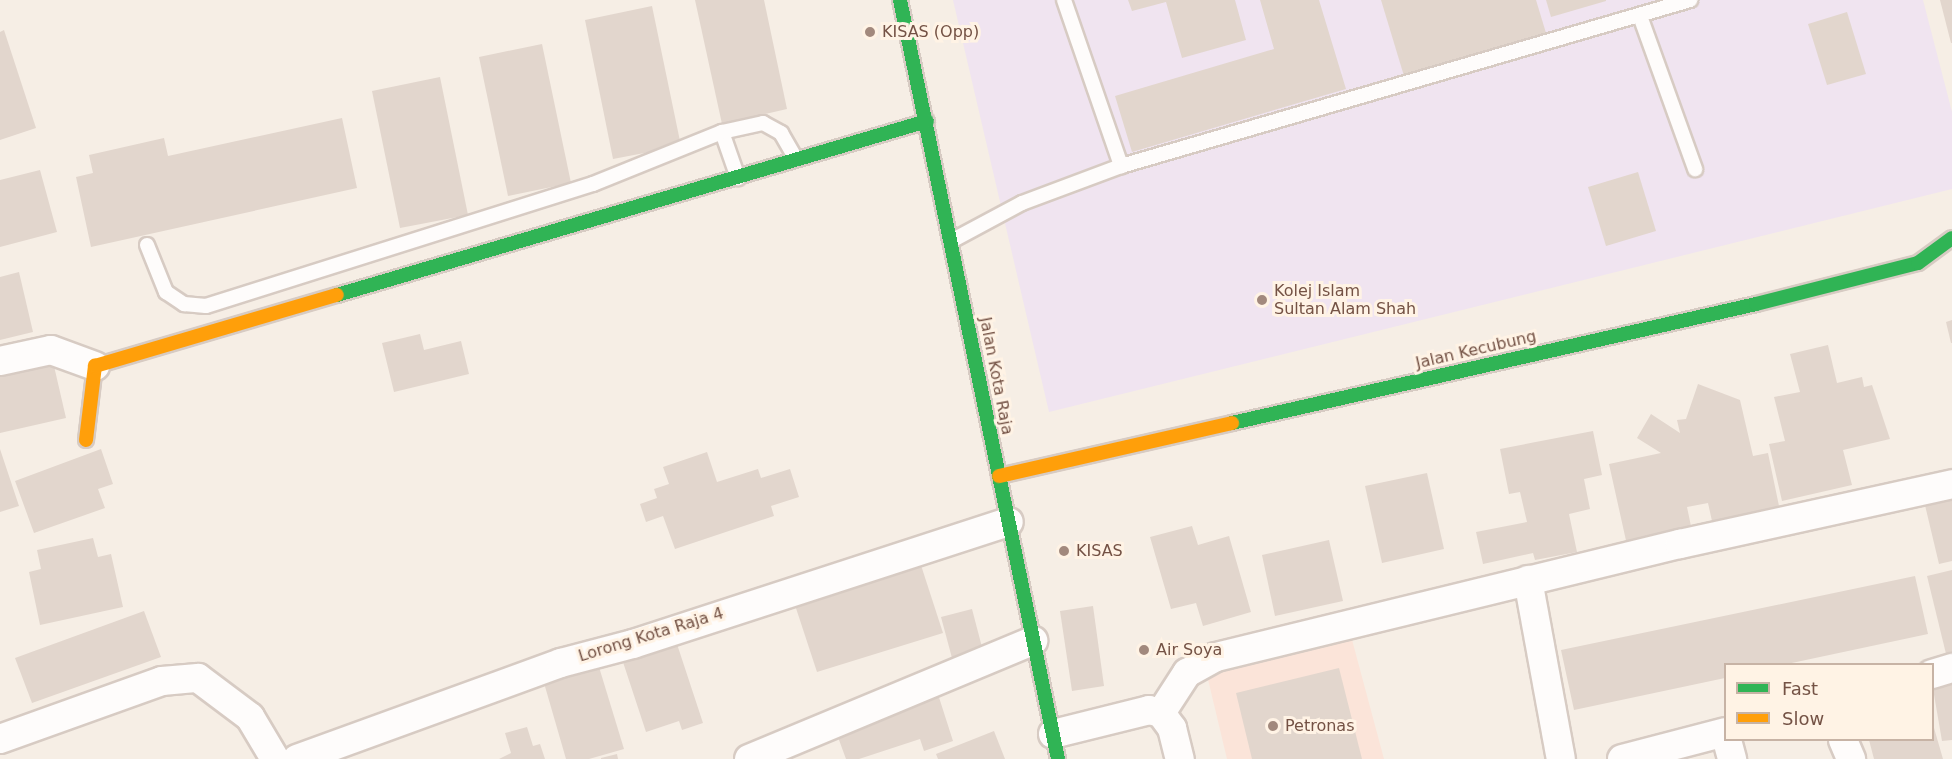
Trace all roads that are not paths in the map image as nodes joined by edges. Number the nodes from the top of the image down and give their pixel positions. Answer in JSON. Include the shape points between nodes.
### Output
{"nodes":[{"id":1,"x":900,"y":0,"type":"edge"},
{"id":2,"x":1064,"y":0,"type":"edge"},
{"id":3,"x":1690,"y":0,"type":"edge"},
{"id":4,"x":1640,"y":16,"type":"junction"},
{"id":5,"x":927,"y":120,"type":"junction"},
{"id":6,"x":722,"y":132,"type":"junction"},
{"id":7,"x":797,"y":161,"type":"junction"},
{"id":8,"x":1121,"y":166,"type":"junction"},
{"id":9,"x":1695,"y":169,"type":"dead end"},
{"id":10,"x":738,"y":178,"type":"junction"},
{"id":11,"x":1952,"y":238,"type":"edge"},
{"id":12,"x":953,"y":240,"type":"junction"},
{"id":13,"x":147,"y":245,"type":"dead end"},
{"id":14,"x":0,"y":361,"type":"edge"},
{"id":15,"x":95,"y":366,"type":"junction"},
{"id":16,"x":86,"y":440,"type":"dead end"},
{"id":17,"x":999,"y":476,"type":"junction"},
{"id":18,"x":1952,"y":483,"type":"edge"},
{"id":19,"x":1009,"y":522,"type":"junction"},
{"id":20,"x":1528,"y":580,"type":"junction"},
{"id":21,"x":1033,"y":641,"type":"junction"},
{"id":22,"x":1952,"y":668,"type":"edge"},
{"id":23,"x":1934,"y":673,"type":"edge"},
{"id":24,"x":1161,"y":713,"type":"junction"},
{"id":25,"x":1724,"y":732,"type":"edge"},
{"id":26,"x":0,"y":739,"type":"edge"},
{"id":27,"x":1727,"y":741,"type":"edge"},
{"id":28,"x":1843,"y":741,"type":"edge"},
{"id":29,"x":1055,"y":747,"type":"edge"},
{"id":30,"x":274,"y":759,"type":"edge"},
{"id":31,"x":297,"y":759,"type":"edge"},
{"id":32,"x":749,"y":759,"type":"edge"},
{"id":33,"x":1180,"y":759,"type":"edge"},
{"id":34,"x":1562,"y":759,"type":"edge"},
{"id":35,"x":1622,"y":759,"type":"edge"},
{"id":36,"x":1731,"y":759,"type":"edge"},
{"id":37,"x":1851,"y":759,"type":"edge"}],
"edges":[{"from":1,"to":5,"type":"street","name":"Jalan Kota Raja"},
{"from":2,"to":8,"type":"lane"},
{"from":3,"to":4,"type":"lane"},
{"from":4,"to":8,"type":"lane"},
{"from":4,"to":9,"type":"lane"},
{"from":5,"to":7,"type":"street"},
{"from":5,"to":12,"type":"street","name":"Jalan Kota Raja"},
{"from":6,"to":7,"type":"lane","via":[[763,123],[781,133]]},
{"from":6,"to":10,"type":"lane"},
{"from":6,"to":13,"type":"lane","via":[[593,184],[206,306],[184,304],[166,292]]},
{"from":7,"to":10,"type":"street"},
{"from":8,"to":12,"type":"lane","via":[[1022,203]]},
{"from":10,"to":15,"type":"street"},
{"from":11,"to":17,"type":"street","name":"Jalan Kecubung","via":[[1918,263],[1756,304]]},
{"from":12,"to":17,"type":"street","name":"Jalan Kota Raja"},
{"from":14,"to":15,"type":"street","via":[[51,351]]},
{"from":15,"to":16,"type":"street"},
{"from":17,"to":19,"type":"street","name":"Jalan Kota Raja"},
{"from":18,"to":20,"type":"street"},
{"from":19,"to":21,"type":"street","name":"Jalan Kota Raja"},
{"from":19,"to":31,"type":"street","name":"Lorong Kota Raja 4","via":[[633,645],[561,663]]},
{"from":20,"to":24,"type":"street","via":[[1216,657],[1187,673]]},
{"from":20,"to":34,"type":"street"},
{"from":21,"to":29,"type":"street","name":"Jalan Kota Raja"},
{"from":21,"to":32,"type":"street"},
{"from":22,"to":23,"type":"street"},
{"from":24,"to":29,"type":"street","via":[[1149,710]]},
{"from":24,"to":33,"type":"street","via":[[1172,728]]},
{"from":25,"to":35,"type":"street"},
{"from":26,"to":30,"type":"street","via":[[162,681],[198,678],[250,717]]},
{"from":27,"to":36,"type":"street"},
{"from":28,"to":37,"type":"street"}]}
